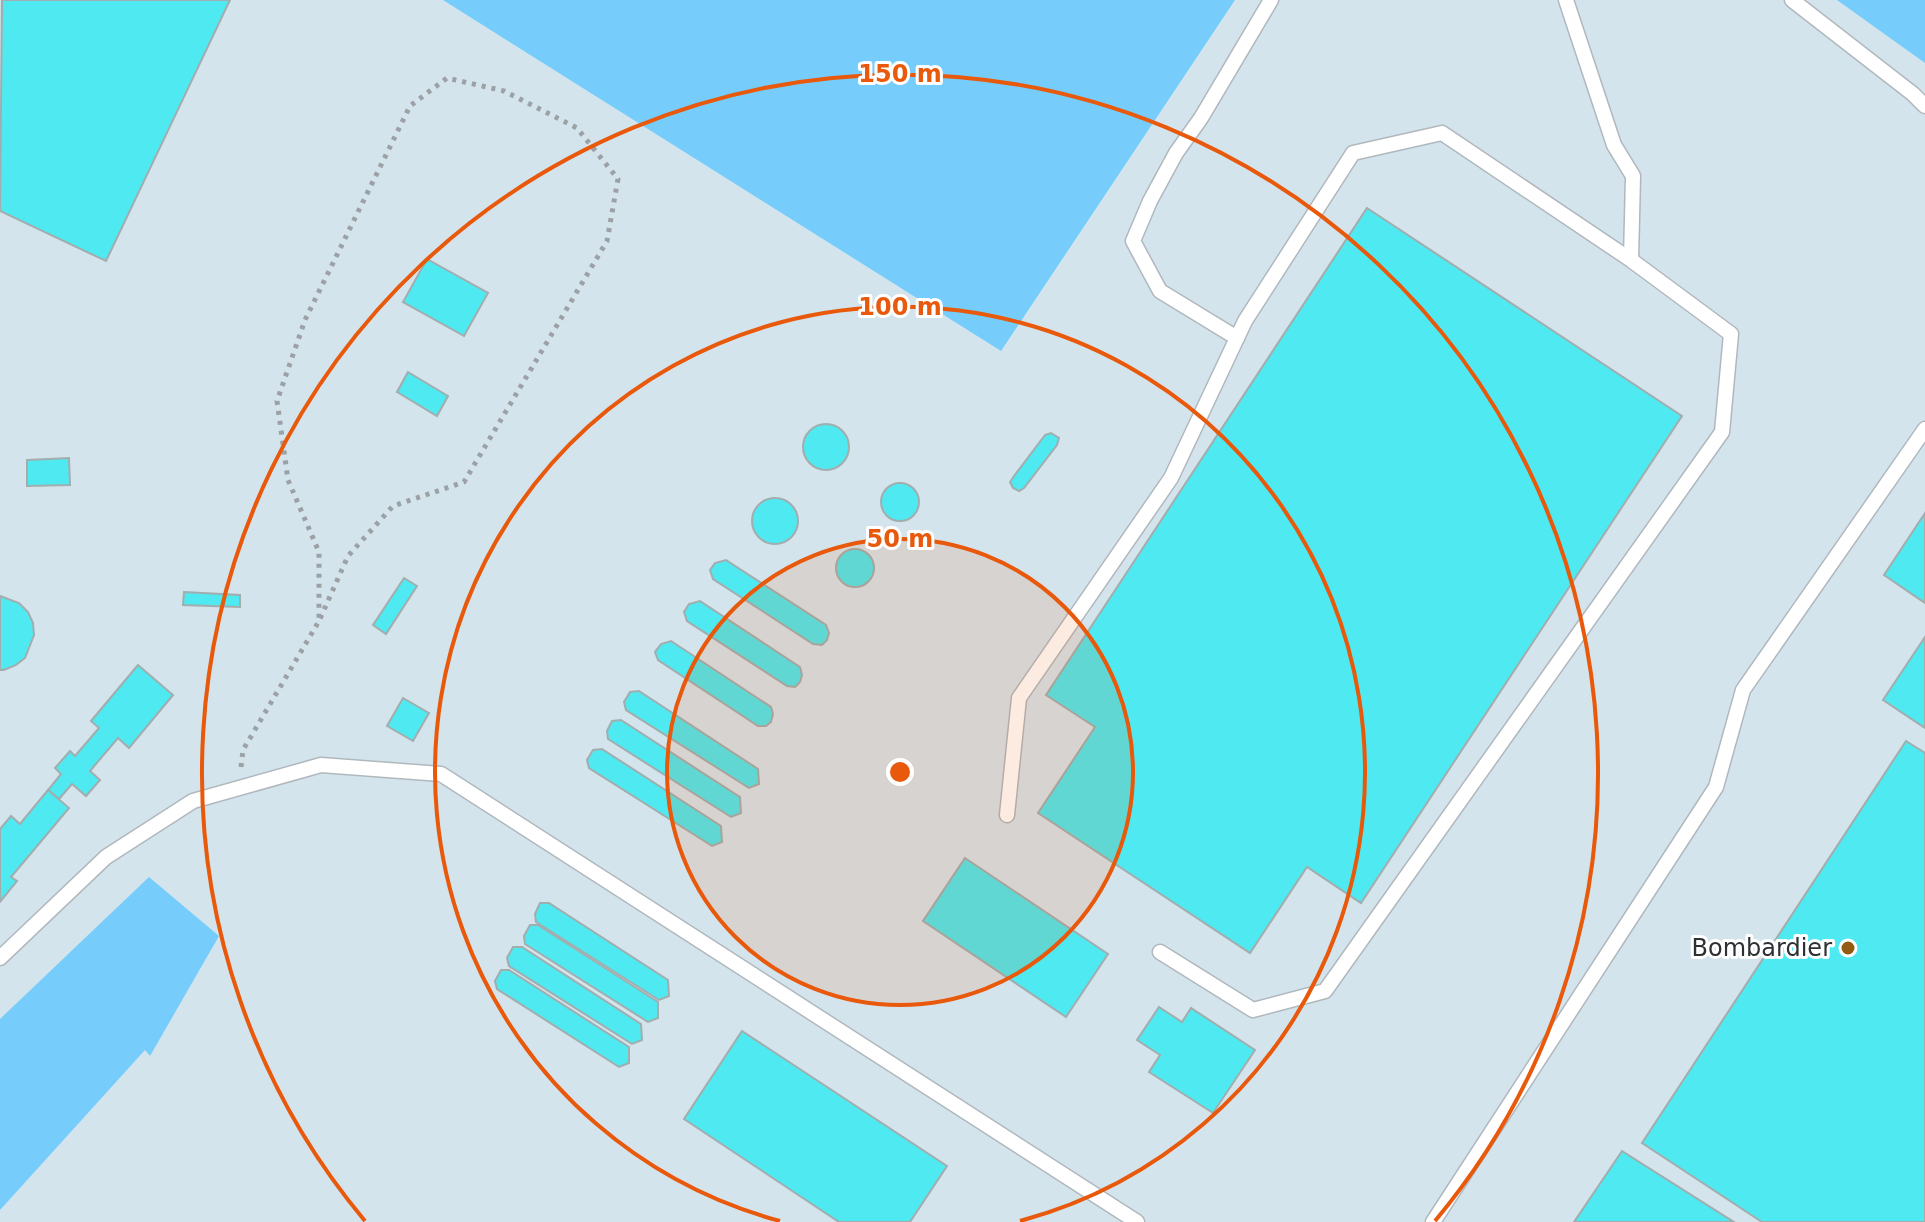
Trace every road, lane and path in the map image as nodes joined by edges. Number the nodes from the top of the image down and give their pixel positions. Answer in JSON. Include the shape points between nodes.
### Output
{"nodes":[{"id":1,"x":1271,"y":0,"type":"edge"},
{"id":2,"x":1566,"y":0,"type":"edge"},
{"id":3,"x":1792,"y":0,"type":"edge"},
{"id":4,"x":1925,"y":106,"type":"edge"},
{"id":5,"x":1631,"y":260,"type":"junction"},
{"id":6,"x":1237,"y":338,"type":"junction"},
{"id":7,"x":1925,"y":429,"type":"edge"},
{"id":8,"x":319,"y":621,"type":"junction"},
{"id":9,"x":238,"y":788,"type":"junction"},
{"id":10,"x":1007,"y":815,"type":"dead end"},
{"id":11,"x":1160,"y":952,"type":"dead end"},
{"id":12,"x":0,"y":958,"type":"edge"},
{"id":13,"x":1137,"y":1222,"type":"edge"},
{"id":14,"x":1433,"y":1222,"type":"edge"}],
"edges":[{"from":1,"to":6,"type":"lane","via":[[1176,153],[1133,241],[1160,291]]},
{"from":2,"to":5,"type":"lane","via":[[1614,145],[1633,176]]},
{"from":3,"to":4,"type":"lane"},
{"from":5,"to":6,"type":"lane","via":[[1442,133],[1353,153]]},
{"from":5,"to":11,"type":"lane","via":[[1731,334],[1722,432],[1325,991],[1253,1010]]},
{"from":6,"to":10,"type":"lane","via":[[1171,478],[1019,698]]},
{"from":7,"to":14,"type":"lane","via":[[1743,690],[1716,787]]},
{"from":8,"to":8,"type":"path","via":[[319,552],[288,480],[277,401],[305,320],[410,106],[447,78],[504,91],[577,128],[618,179],[607,241],[464,482],[393,506],[348,556]]},
{"from":8,"to":9,"type":"path","via":[[243,750]]},
{"from":9,"to":12,"type":"lane","via":[[193,801],[106,857]]},
{"from":9,"to":13,"type":"lane","via":[[321,765],[441,774]]}]}
